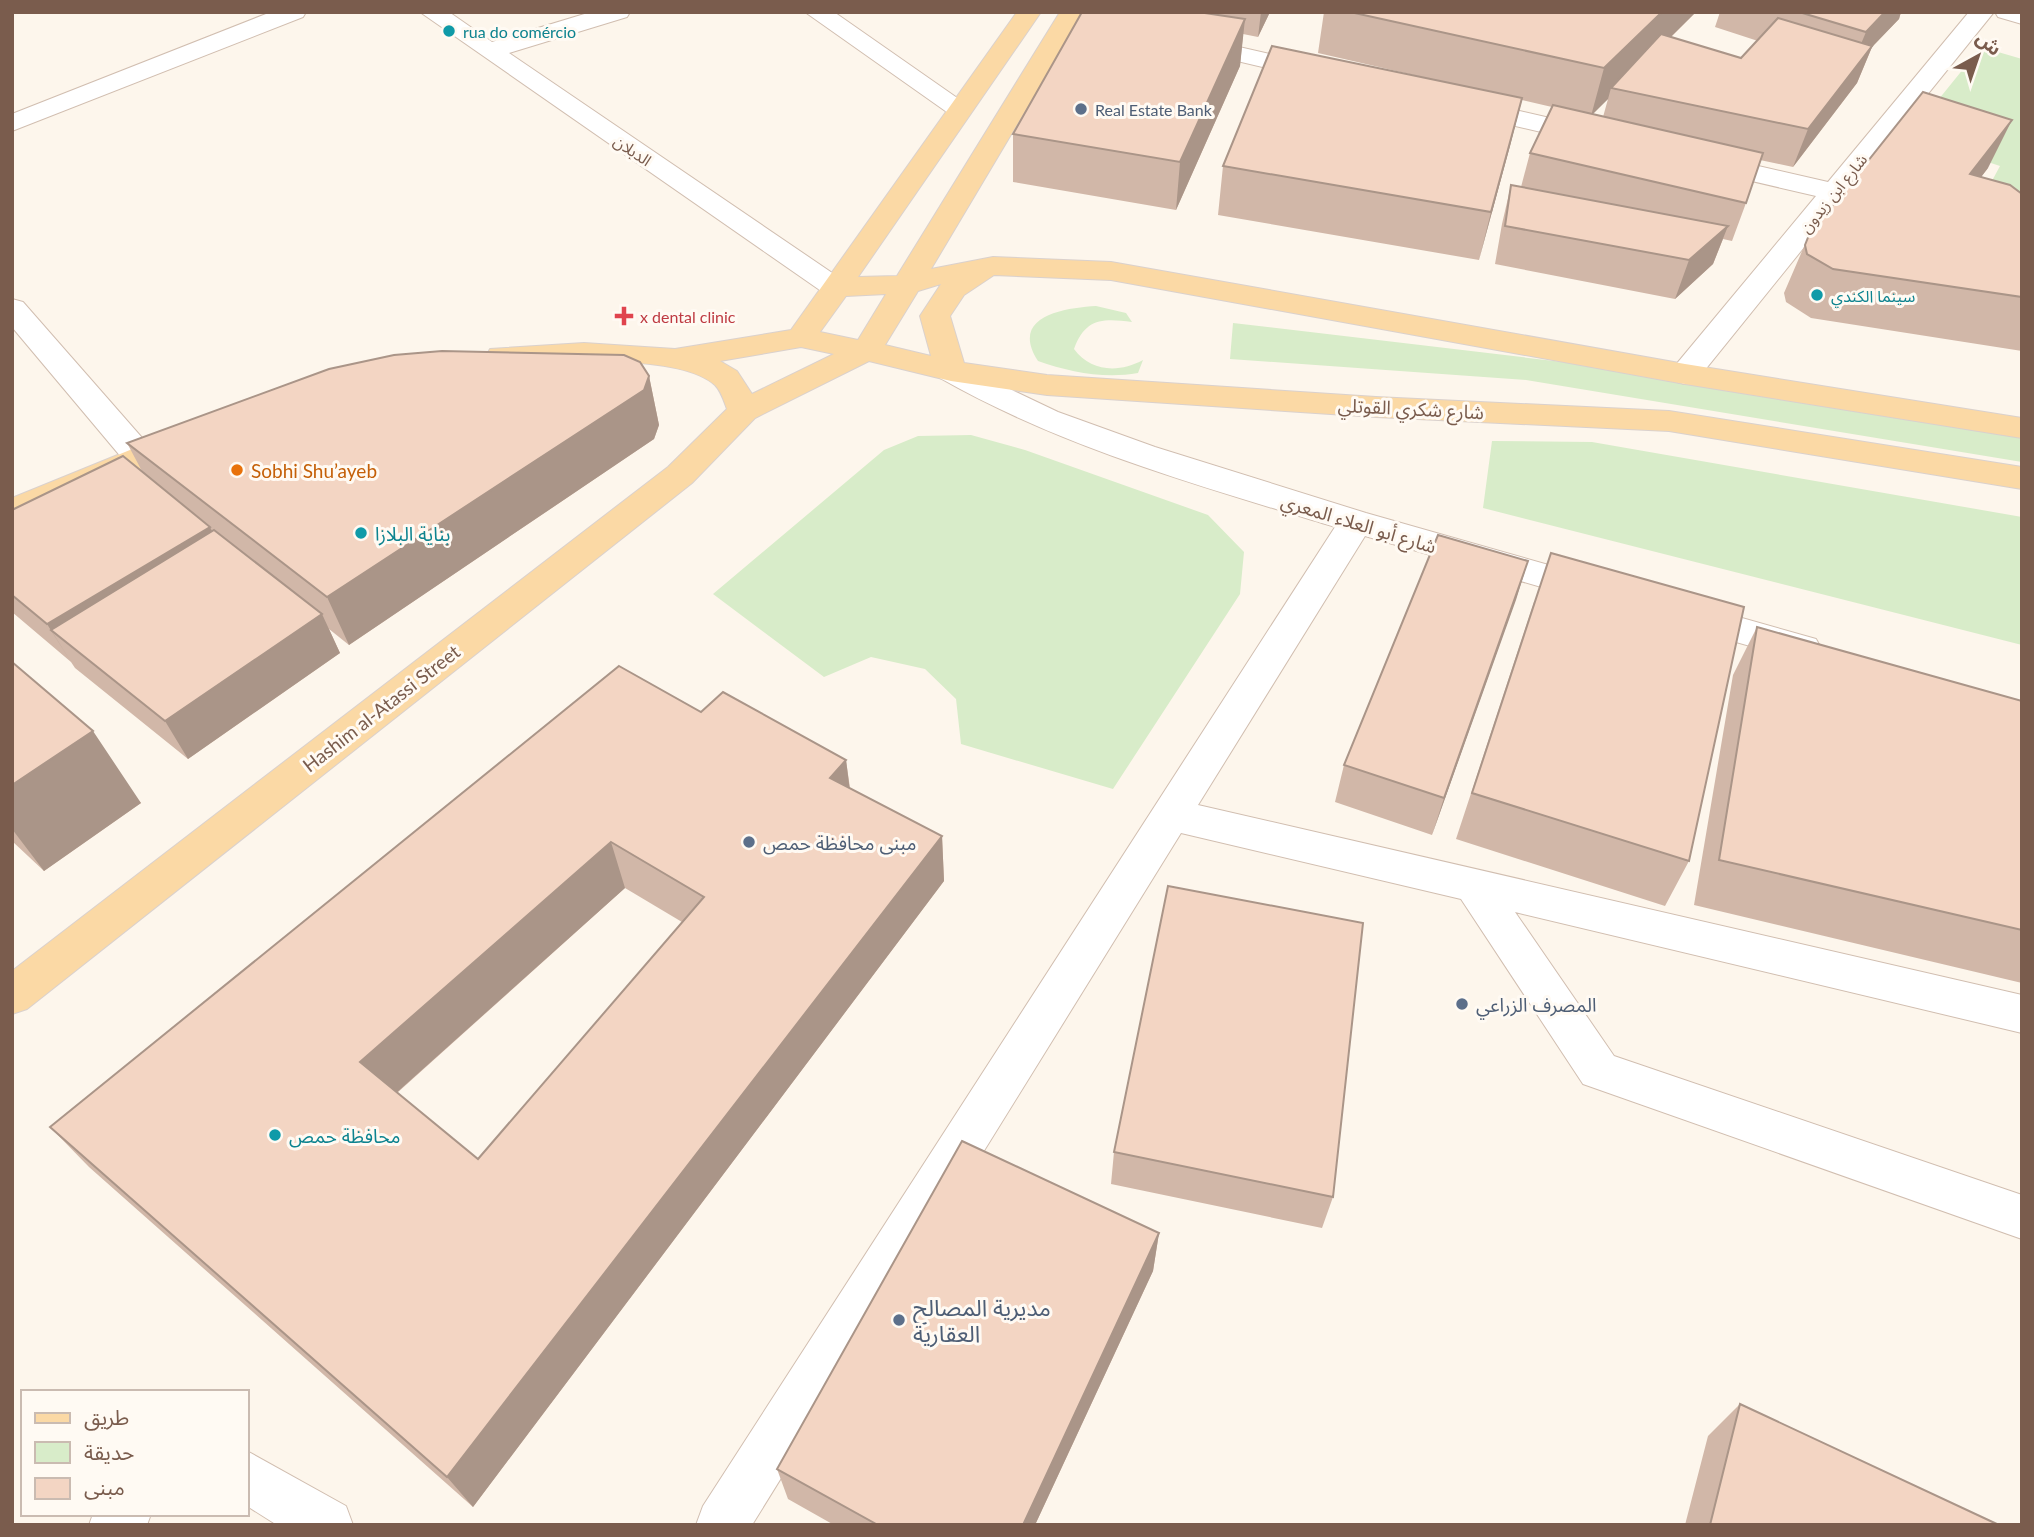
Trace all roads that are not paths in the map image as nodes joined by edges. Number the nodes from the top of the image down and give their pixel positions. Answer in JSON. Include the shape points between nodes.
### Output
{"nodes":[{"id":1,"x":294,"y":12,"type":"edge"},
{"id":2,"x":432,"y":12,"type":"edge"},
{"id":3,"x":618,"y":12,"type":"edge"},
{"id":4,"x":817,"y":12,"type":"edge"},
{"id":5,"x":1029,"y":12,"type":"edge"},
{"id":6,"x":1982,"y":12,"type":"edge"},
{"id":7,"x":2007,"y":12,"type":"edge"},
{"id":8,"x":1080,"y":16,"type":"edge"},
{"id":9,"x":2022,"y":17,"type":"edge"},
{"id":10,"x":1164,"y":37,"type":"edge"},
{"id":11,"x":489,"y":51,"type":"junction"},
{"id":12,"x":1338,"y":77,"type":"edge"},
{"id":13,"x":1446,"y":102,"type":"edge"},
{"id":14,"x":960,"y":109,"type":"junction"},
{"id":15,"x":12,"y":123,"type":"edge"},
{"id":16,"x":1620,"y":142,"type":"edge"},
{"id":17,"x":1687,"y":158,"type":"edge"},
{"id":18,"x":1835,"y":192,"type":"junction"},
{"id":19,"x":993,"y":266,"type":"junction"},
{"id":20,"x":905,"y":285,"type":"junction"},
{"id":21,"x":834,"y":287,"type":"junction"},
{"id":22,"x":12,"y":308,"type":"edge"},
{"id":23,"x":801,"y":338,"type":"junction"},
{"id":24,"x":867,"y":350,"type":"junction"},
{"id":25,"x":678,"y":358,"type":"junction"},
{"id":26,"x":466,"y":359,"type":"edge"},
{"id":27,"x":951,"y":371,"type":"junction"},
{"id":28,"x":1685,"y":374,"type":"junction"},
{"id":29,"x":744,"y":411,"type":"junction"},
{"id":30,"x":218,"y":426,"type":"edge"},
{"id":31,"x":2022,"y":428,"type":"edge"},
{"id":32,"x":139,"y":456,"type":"junction"},
{"id":33,"x":2022,"y":478,"type":"edge"},
{"id":34,"x":12,"y":511,"type":"edge"},
{"id":35,"x":1355,"y":524,"type":"junction"},
{"id":36,"x":1622,"y":598,"type":"edge"},
{"id":37,"x":1662,"y":609,"type":"edge"},
{"id":38,"x":1835,"y":657,"type":"edge"},
{"id":39,"x":1172,"y":815,"type":"junction"},
{"id":40,"x":1476,"y":888,"type":"junction"},
{"id":41,"x":12,"y":996,"type":"edge"},
{"id":42,"x":2022,"y":1014,"type":"edge"},
{"id":43,"x":2022,"y":1217,"type":"edge"},
{"id":44,"x":248,"y":1478,"type":"edge"},
{"id":45,"x":327,"y":1525,"type":"edge"},
{"id":46,"x":722,"y":1525,"type":"edge"}],
"edges":[{"from":1,"to":15,"type":"street"},
{"from":2,"to":11,"type":"street","name":"الدبلان"},
{"from":3,"to":11,"type":"street"},
{"from":4,"to":14,"type":"street"},
{"from":5,"to":14,"type":"main road"},
{"from":6,"to":18,"type":"street","name":"شارع ابن زيدون"},
{"from":7,"to":9,"type":"street"},
{"from":8,"to":20,"type":"main road"},
{"from":10,"to":12,"type":"street"},
{"from":11,"to":21,"type":"street","name":"الدبلان"},
{"from":13,"to":16,"type":"street"},
{"from":14,"to":21,"type":"main road"},
{"from":17,"to":18,"type":"street"},
{"from":18,"to":28,"type":"street","name":"شارع ابن زيدون"},
{"from":19,"to":20,"type":"main road"},
{"from":19,"to":27,"type":"main road","via":[[964,278],[944,295],[935,316]]},
{"from":19,"to":28,"type":"main road","via":[[1111,271]]},
{"from":20,"to":21,"type":"main road"},
{"from":20,"to":24,"type":"main road"},
{"from":21,"to":23,"type":"main road","via":[[824,310]]},
{"from":22,"to":32,"type":"street"},
{"from":23,"to":24,"type":"main road","name":"شارع شكري القوتلي"},
{"from":23,"to":25,"type":"main road","name":"شارع شكري القوتلي"},
{"from":24,"to":27,"type":"main road","name":"شارع شكري القوتلي"},
{"from":24,"to":29,"type":"main road","name":"Hashim al-Atassi Street"},
{"from":25,"to":26,"type":"main road","via":[[542,354]]},
{"from":25,"to":29,"type":"main road","via":[[703,364],[724,377]]},
{"from":27,"to":33,"type":"main road","name":"شارع شكري القوتلي","via":[[1060,386],[1669,421]]},
{"from":27,"to":35,"type":"street","name":"شارع أبو العلاء المعري","via":[[1016,408],[1066,429]]},
{"from":28,"to":31,"type":"main road"},
{"from":29,"to":41,"type":"main road","name":"Hashim al-Atassi Street","via":[[680,475]]},
{"from":30,"to":32,"type":"main road"},
{"from":32,"to":34,"type":"main road"},
{"from":35,"to":36,"type":"street","name":"شارع أبو العلاء المعري"},
{"from":35,"to":39,"type":"street"},
{"from":37,"to":38,"type":"street"},
{"from":39,"to":40,"type":"street"},
{"from":39,"to":46,"type":"street"},
{"from":40,"to":42,"type":"street"},
{"from":40,"to":43,"type":"street","via":[[1600,1070]]},
{"from":44,"to":45,"type":"street"}]}
